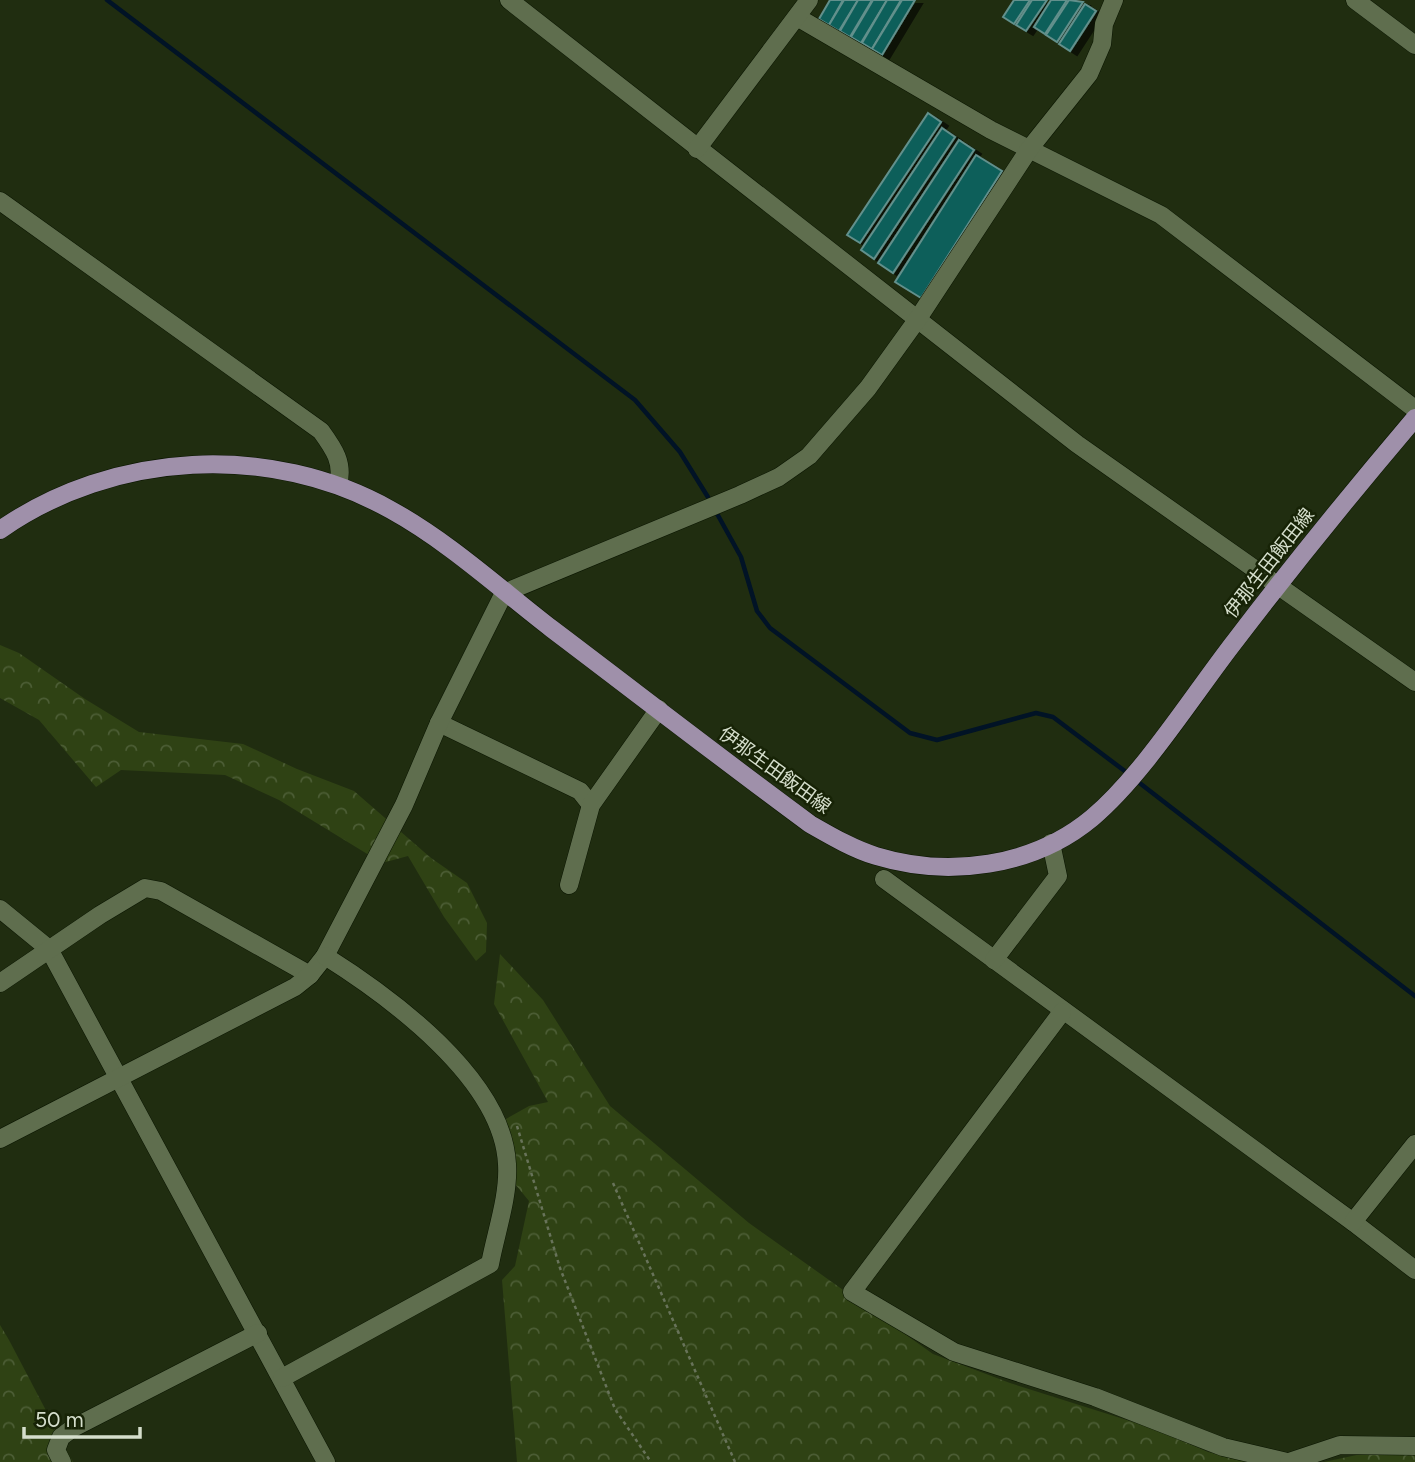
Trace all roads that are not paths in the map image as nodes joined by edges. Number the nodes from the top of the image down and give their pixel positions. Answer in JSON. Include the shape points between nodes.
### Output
{"nodes":[{"id":1,"x":509,"y":0,"type":"edge"},
{"id":2,"x":809,"y":0,"type":"edge"},
{"id":3,"x":1114,"y":0,"type":"edge"},
{"id":4,"x":1355,"y":0,"type":"edge"},
{"id":5,"x":797,"y":17,"type":"junction"},
{"id":6,"x":1415,"y":45,"type":"edge"},
{"id":7,"x":1030,"y":148,"type":"junction"},
{"id":8,"x":697,"y":149,"type":"junction"},
{"id":9,"x":0,"y":201,"type":"edge"},
{"id":10,"x":917,"y":320,"type":"junction"},
{"id":11,"x":1415,"y":409,"type":"edge"},
{"id":12,"x":1415,"y":418,"type":"edge"},
{"id":13,"x":338,"y":485,"type":"junction"},
{"id":14,"x":0,"y":530,"type":"edge"},
{"id":15,"x":1276,"y":587,"type":"junction"},
{"id":16,"x":504,"y":593,"type":"junction"},
{"id":17,"x":1415,"y":682,"type":"edge"},
{"id":18,"x":659,"y":709,"type":"junction"},
{"id":19,"x":439,"y":723,"type":"junction"},
{"id":20,"x":591,"y":805,"type":"junction"},
{"id":21,"x":1051,"y":843,"type":"junction"},
{"id":22,"x":884,"y":879,"type":"dead end"},
{"id":23,"x":569,"y":885,"type":"dead end"},
{"id":24,"x":0,"y":909,"type":"edge"},
{"id":25,"x":48,"y":948,"type":"junction"},
{"id":26,"x":325,"y":956,"type":"junction"},
{"id":27,"x":994,"y":960,"type":"junction"},
{"id":28,"x":310,"y":975,"type":"junction"},
{"id":29,"x":0,"y":984,"type":"edge"},
{"id":30,"x":1062,"y":1012,"type":"junction"},
{"id":31,"x":117,"y":1077,"type":"junction"},
{"id":32,"x":0,"y":1139,"type":"edge"},
{"id":33,"x":1415,"y":1144,"type":"edge"},
{"id":34,"x":1353,"y":1222,"type":"junction"},
{"id":35,"x":1415,"y":1270,"type":"edge"},
{"id":36,"x":258,"y":1333,"type":"junction"},
{"id":37,"x":282,"y":1378,"type":"junction"},
{"id":38,"x":1415,"y":1446,"type":"edge"},
{"id":39,"x":62,"y":1462,"type":"edge"},
{"id":40,"x":327,"y":1462,"type":"edge"},
{"id":41,"x":1288,"y":1462,"type":"edge"}],
"edges":[{"from":1,"to":8,"type":"street"},
{"from":2,"to":5,"type":"street"},
{"from":3,"to":7,"type":"street","via":[[1089,74]]},
{"from":4,"to":6,"type":"street"},
{"from":5,"to":7,"type":"street"},
{"from":5,"to":8,"type":"street"},
{"from":7,"to":10,"type":"street"},
{"from":7,"to":11,"type":"street","via":[[1161,215]]},
{"from":8,"to":10,"type":"street"},
{"from":9,"to":13,"type":"street","via":[[321,431],[342,471]]},
{"from":10,"to":15,"type":"street","via":[[1077,444]]},
{"from":10,"to":16,"type":"street","via":[[840,424],[809,456],[779,477]]},
{"from":12,"to":15,"type":"main road","name":"伊那生田飯田線"},
{"from":13,"to":14,"type":"main road","name":"伊那生田飯田線","via":[[234,464],[171,466],[73,490]]},
{"from":13,"to":16,"type":"main road","name":"伊那生田飯田線","via":[[391,510]]},
{"from":15,"to":17,"type":"street"},
{"from":15,"to":21,"type":"main road","name":"伊那生田飯田線","via":[[1121,789],[1090,819]]},
{"from":16,"to":18,"type":"main road","name":"伊那生田飯田線"},
{"from":16,"to":19,"type":"street"},
{"from":18,"to":20,"type":"street"},
{"from":18,"to":21,"type":"main road","name":"伊那生田飯田線","via":[[810,824],[874,856],[955,868],[1002,862]]},
{"from":19,"to":20,"type":"street","via":[[580,791]]},
{"from":19,"to":26,"type":"street","via":[[404,805]]},
{"from":20,"to":23,"type":"street"},
{"from":21,"to":27,"type":"street","via":[[1058,876]]},
{"from":22,"to":27,"type":"street"},
{"from":24,"to":25,"type":"street"},
{"from":25,"to":28,"type":"street","via":[[145,888],[161,891]]},
{"from":25,"to":29,"type":"street"},
{"from":25,"to":31,"type":"street"},
{"from":26,"to":28,"type":"street"},
{"from":26,"to":37,"type":"street","via":[[406,1013],[473,1081],[495,1117],[508,1163],[490,1264]]},
{"from":27,"to":30,"type":"street"},
{"from":28,"to":31,"type":"street","via":[[295,987]]},
{"from":30,"to":34,"type":"street"},
{"from":30,"to":41,"type":"street","via":[[852,1292],[954,1352],[1095,1397],[1223,1447]]},
{"from":31,"to":32,"type":"street"},
{"from":31,"to":36,"type":"street"},
{"from":33,"to":34,"type":"street"},
{"from":34,"to":35,"type":"street"},
{"from":36,"to":37,"type":"street"},
{"from":36,"to":39,"type":"street","via":[[73,1428],[61,1437],[56,1450]]},
{"from":37,"to":40,"type":"street"},
{"from":38,"to":41,"type":"street","via":[[1340,1446]]}]}
